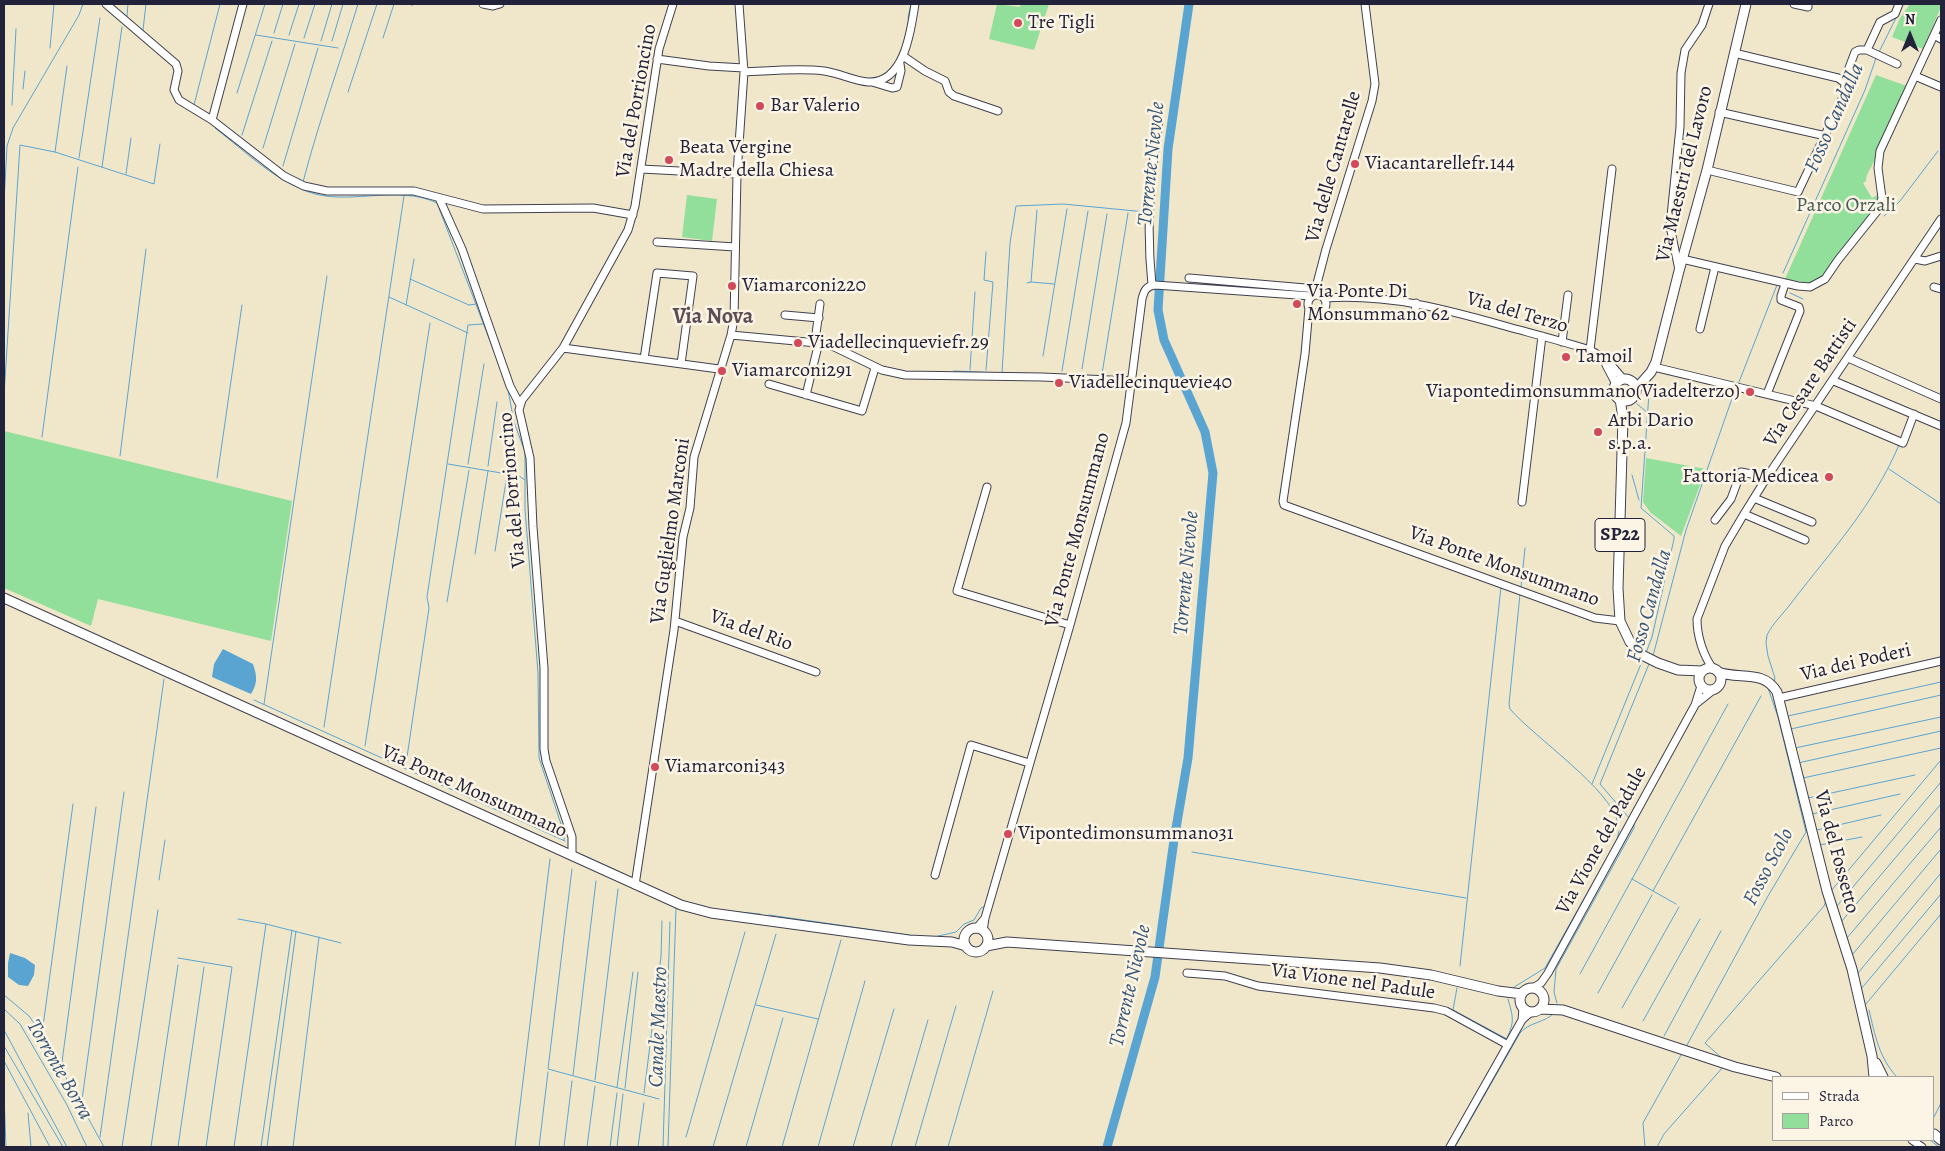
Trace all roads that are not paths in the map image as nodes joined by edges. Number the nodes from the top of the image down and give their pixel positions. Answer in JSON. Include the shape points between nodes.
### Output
{"nodes":[{"id":1,"x":106,"y":4,"type":"edge"},
{"id":2,"x":243,"y":4,"type":"edge"},
{"id":3,"x":483,"y":4,"type":"edge"},
{"id":4,"x":500,"y":4,"type":"edge"},
{"id":5,"x":673,"y":4,"type":"edge"},
{"id":6,"x":739,"y":4,"type":"edge"},
{"id":7,"x":915,"y":4,"type":"edge"},
{"id":8,"x":1366,"y":4,"type":"edge"},
{"id":9,"x":1709,"y":4,"type":"edge"},
{"id":10,"x":1746,"y":4,"type":"edge"},
{"id":11,"x":1794,"y":4,"type":"edge"},
{"id":12,"x":1808,"y":4,"type":"edge"},
{"id":13,"x":1899,"y":4,"type":"edge"},
{"id":14,"x":1941,"y":20,"type":"edge"},
{"id":15,"x":1938,"y":37,"type":"edge"},
{"id":16,"x":1868,"y":51,"type":"junction"},
{"id":17,"x":1734,"y":53,"type":"junction"},
{"id":18,"x":903,"y":56,"type":"junction"},
{"id":19,"x":657,"y":58,"type":"junction"},
{"id":20,"x":900,"y":64,"type":"junction"},
{"id":21,"x":1897,"y":64,"type":"dead end"},
{"id":22,"x":744,"y":70,"type":"junction"},
{"id":23,"x":1915,"y":76,"type":"junction"},
{"id":24,"x":1844,"y":81,"type":"junction"},
{"id":25,"x":869,"y":82,"type":"junction"},
{"id":26,"x":1941,"y":88,"type":"edge"},
{"id":27,"x":998,"y":111,"type":"dead end"},
{"id":28,"x":1719,"y":112,"type":"junction"},
{"id":29,"x":212,"y":120,"type":"junction"},
{"id":30,"x":1159,"y":121,"type":"dead end"},
{"id":31,"x":1826,"y":136,"type":"junction"},
{"id":32,"x":641,"y":169,"type":"junction"},
{"id":33,"x":1612,"y":170,"type":"dead end"},
{"id":34,"x":1707,"y":170,"type":"junction"},
{"id":35,"x":737,"y":174,"type":"junction"},
{"id":36,"x":439,"y":198,"type":"junction"},
{"id":37,"x":633,"y":215,"type":"junction"},
{"id":38,"x":1941,"y":219,"type":"edge"},
{"id":39,"x":657,"y":242,"type":"dead end"},
{"id":40,"x":736,"y":247,"type":"junction"},
{"id":41,"x":1941,"y":256,"type":"edge"},
{"id":42,"x":1682,"y":259,"type":"junction"},
{"id":43,"x":1915,"y":259,"type":"junction"},
{"id":44,"x":1715,"y":267,"type":"junction"},
{"id":45,"x":1679,"y":271,"type":"junction"},
{"id":46,"x":1189,"y":278,"type":"dead end"},
{"id":47,"x":1784,"y":284,"type":"junction"},
{"id":48,"x":1154,"y":285,"type":"junction"},
{"id":49,"x":1290,"y":292,"type":"junction"},
{"id":50,"x":1568,"y":295,"type":"dead end"},
{"id":51,"x":1315,"y":298,"type":"junction"},
{"id":52,"x":1346,"y":298,"type":"junction"},
{"id":53,"x":1416,"y":303,"type":"junction"},
{"id":54,"x":820,"y":304,"type":"dead end"},
{"id":55,"x":1326,"y":307,"type":"junction"},
{"id":56,"x":1415,"y":312,"type":"dead end"},
{"id":57,"x":1318,"y":313,"type":"junction"},
{"id":58,"x":785,"y":315,"type":"dead end"},
{"id":59,"x":819,"y":318,"type":"junction"},
{"id":60,"x":1308,"y":326,"type":"junction"},
{"id":61,"x":1700,"y":329,"type":"dead end"},
{"id":62,"x":731,"y":334,"type":"junction"},
{"id":63,"x":1542,"y":336,"type":"junction"},
{"id":64,"x":817,"y":342,"type":"junction"},
{"id":65,"x":1562,"y":342,"type":"junction"},
{"id":66,"x":563,"y":348,"type":"junction"},
{"id":67,"x":1593,"y":352,"type":"junction"},
{"id":68,"x":1659,"y":352,"type":"junction"},
{"id":69,"x":1848,"y":358,"type":"junction"},
{"id":70,"x":644,"y":359,"type":"junction"},
{"id":71,"x":681,"y":364,"type":"junction"},
{"id":72,"x":1134,"y":367,"type":"junction"},
{"id":73,"x":1654,"y":367,"type":"junction"},
{"id":74,"x":875,"y":368,"type":"junction"},
{"id":75,"x":720,"y":370,"type":"junction"},
{"id":76,"x":1115,"y":380,"type":"junction"},
{"id":77,"x":1834,"y":380,"type":"junction"},
{"id":78,"x":1132,"y":381,"type":"junction"},
{"id":79,"x":1623,"y":381,"type":"junction"},
{"id":80,"x":769,"y":384,"type":"dead end"},
{"id":81,"x":1636,"y":389,"type":"junction"},
{"id":82,"x":1766,"y":394,"type":"junction"},
{"id":83,"x":806,"y":395,"type":"junction"},
{"id":84,"x":1130,"y":396,"type":"junction"},
{"id":85,"x":1941,"y":399,"type":"edge"},
{"id":86,"x":1624,"y":400,"type":"junction"},
{"id":87,"x":520,"y":405,"type":"junction"},
{"id":88,"x":1816,"y":406,"type":"junction"},
{"id":89,"x":1914,"y":414,"type":"junction"},
{"id":90,"x":1941,"y":426,"type":"edge"},
{"id":91,"x":1767,"y":478,"type":"junction"},
{"id":92,"x":987,"y":487,"type":"dead end"},
{"id":93,"x":1754,"y":498,"type":"junction"},
{"id":94,"x":1522,"y":502,"type":"dead end"},
{"id":95,"x":1744,"y":514,"type":"junction"},
{"id":96,"x":1715,"y":520,"type":"dead end"},
{"id":97,"x":1812,"y":522,"type":"dead end"},
{"id":98,"x":1806,"y":540,"type":"dead end"},
{"id":99,"x":4,"y":598,"type":"edge"},
{"id":100,"x":675,"y":621,"type":"junction"},
{"id":101,"x":1620,"y":621,"type":"junction"},
{"id":102,"x":1070,"y":625,"type":"junction"},
{"id":103,"x":1941,"y":661,"type":"edge"},
{"id":104,"x":1678,"y":670,"type":"junction"},
{"id":105,"x":1709,"y":670,"type":"junction"},
{"id":106,"x":816,"y":672,"type":"dead end"},
{"id":107,"x":1746,"y":676,"type":"junction"},
{"id":108,"x":1699,"y":684,"type":"junction"},
{"id":109,"x":1720,"y":684,"type":"junction"},
{"id":110,"x":1712,"y":691,"type":"junction"},
{"id":111,"x":1779,"y":698,"type":"junction"},
{"id":112,"x":1695,"y":705,"type":"junction"},
{"id":113,"x":1029,"y":763,"type":"junction"},
{"id":114,"x":572,"y":855,"type":"junction"},
{"id":115,"x":935,"y":874,"type":"dead end"},
{"id":116,"x":636,"y":885,"type":"junction"},
{"id":117,"x":983,"y":935,"type":"junction"},
{"id":118,"x":965,"y":942,"type":"junction"},
{"id":119,"x":1187,"y":973,"type":"dead end"},
{"id":120,"x":1534,"y":988,"type":"junction"},
{"id":121,"x":1544,"y":998,"type":"junction"},
{"id":122,"x":1524,"y":1004,"type":"junction"},
{"id":123,"x":1540,"y":1009,"type":"junction"},
{"id":124,"x":1563,"y":1010,"type":"junction"},
{"id":125,"x":1508,"y":1046,"type":"junction"},
{"id":126,"x":1872,"y":1056,"type":"junction"},
{"id":127,"x":1772,"y":1076,"type":"edge"},
{"id":128,"x":1874,"y":1076,"type":"edge"},
{"id":129,"x":1882,"y":1076,"type":"edge"},
{"id":130,"x":1450,"y":1147,"type":"edge"}],
"edges":[{"from":1,"to":29,"type":"street","via":[[176,64],[175,95]]},
{"from":2,"to":29,"type":"street"},
{"from":3,"to":4,"type":"street"},
{"from":5,"to":19,"type":"street","name":"Via del Porrioncino"},
{"from":6,"to":22,"type":"street","name":"Via Guglielmo Marconi"},
{"from":7,"to":18,"type":"street"},
{"from":8,"to":51,"type":"street","name":"Via delle Cantarelle","via":[[1375,84],[1326,249]]},
{"from":9,"to":45,"type":"street","via":[[1702,25],[1685,50],[1682,73],[1670,226]]},
{"from":10,"to":17,"type":"main road","name":"Via Maestri del Lavoro"},
{"from":11,"to":12,"type":"street","via":[[1808,7]]},
{"from":13,"to":16,"type":"street","via":[[1895,14],[1880,22]]},
{"from":14,"to":15,"type":"street"},
{"from":15,"to":23,"type":"street"},
{"from":16,"to":21,"type":"street"},
{"from":16,"to":24,"type":"street","via":[[1855,52]]},
{"from":17,"to":24,"type":"street"},
{"from":17,"to":28,"type":"main road","name":"Via Maestri del Lavoro"},
{"from":18,"to":20,"type":"street"},
{"from":18,"to":27,"type":"street","via":[[945,81],[954,96]]},
{"from":19,"to":22,"type":"street"},
{"from":19,"to":32,"type":"street","name":"Via del Porrioncino"},
{"from":20,"to":25,"type":"street","via":[[884,77]]},
{"from":20,"to":25,"type":"street","via":[[897,87]]},
{"from":22,"to":25,"type":"street","via":[[817,71]]},
{"from":22,"to":35,"type":"street","name":"Via Guglielmo Marconi"},
{"from":23,"to":26,"type":"street"},
{"from":23,"to":47,"type":"street","via":[[1879,155],[1882,195],[1878,210],[1825,279],[1806,287]]},
{"from":24,"to":31,"type":"street","via":[[1844,95]]},
{"from":28,"to":31,"type":"street"},
{"from":28,"to":34,"type":"main road","name":"Via Maestri del Lavoro"},
{"from":29,"to":36,"type":"street","via":[[284,176],[304,186],[339,192],[404,190]]},
{"from":30,"to":48,"type":"street","via":[[1148,222]]},
{"from":31,"to":34,"type":"street","via":[[1798,192]]},
{"from":32,"to":35,"type":"street"},
{"from":32,"to":37,"type":"street","name":"Via del Porrioncino"},
{"from":33,"to":67,"type":"street","name":"Via del Terzo"},
{"from":34,"to":42,"type":"main road","name":"Via Maestri del Lavoro"},
{"from":35,"to":40,"type":"street","name":"Via Guglielmo Marconi"},
{"from":36,"to":37,"type":"street","via":[[483,208],[593,208]]},
{"from":36,"to":87,"type":"street","via":[[462,249],[510,386]]},
{"from":37,"to":66,"type":"street","name":"Via del Porrioncino","via":[[624,238]]},
{"from":38,"to":43,"type":"street","name":"Via Cesare Battisti"},
{"from":39,"to":40,"type":"street"},
{"from":40,"to":62,"type":"street","name":"Via Guglielmo Marconi"},
{"from":41,"to":43,"type":"street","via":[[1925,261]]},
{"from":42,"to":44,"type":"street"},
{"from":42,"to":45,"type":"main road","name":"Via Maestri del Lavoro"},
{"from":43,"to":69,"type":"street","name":"Via Cesare Battisti"},
{"from":44,"to":47,"type":"street"},
{"from":44,"to":61,"type":"street"},
{"from":45,"to":68,"type":"main road","name":"Via Maestri del Lavoro"},
{"from":46,"to":49,"type":"street"},
{"from":47,"to":82,"type":"street","via":[[1781,300],[1799,307],[1800,311]]},
{"from":48,"to":49,"type":"street"},
{"from":48,"to":72,"type":"street","name":"Via Ponte Monsummano","via":[[1145,290],[1142,299]]},
{"from":49,"to":51,"type":"street"},
{"from":49,"to":51,"type":"street"},
{"from":50,"to":65,"type":"street"},
{"from":51,"to":52,"type":"street","name":"Via del Terzo"},
{"from":51,"to":55,"type":"street"},
{"from":51,"to":57,"type":"street","via":[[1314,312]]},
{"from":51,"to":60,"type":"street","name":"Via Ponte Monsummano"},
{"from":52,"to":53,"type":"street","name":"Via del Terzo"},
{"from":52,"to":55,"type":"street"},
{"from":53,"to":56,"type":"street"},
{"from":53,"to":63,"type":"street","name":"Via del Terzo"},
{"from":54,"to":59,"type":"street"},
{"from":55,"to":57,"type":"street"},
{"from":57,"to":60,"type":"street"},
{"from":58,"to":59,"type":"street"},
{"from":59,"to":64,"type":"street"},
{"from":60,"to":101,"type":"street","name":"Via Ponte Monsummano","via":[[1284,505],[1599,620]]},
{"from":62,"to":64,"type":"street"},
{"from":62,"to":75,"type":"street","name":"Via Guglielmo Marconi"},
{"from":63,"to":65,"type":"street","name":"Via del Terzo"},
{"from":63,"to":94,"type":"street"},
{"from":64,"to":74,"type":"street","via":[[836,347]]},
{"from":64,"to":83,"type":"street"},
{"from":65,"to":67,"type":"street","name":"Via del Terzo"},
{"from":66,"to":70,"type":"street"},
{"from":66,"to":87,"type":"street","name":"Via del Porrioncino"},
{"from":67,"to":79,"type":"street"},
{"from":68,"to":73,"type":"main road","name":"Via Maestri del Lavoro"},
{"from":68,"to":79,"type":"main road","via":[[1640,376]]},
{"from":69,"to":77,"type":"street","name":"Via Cesare Battisti"},
{"from":69,"to":85,"type":"street"},
{"from":70,"to":71,"type":"street"},
{"from":70,"to":71,"type":"street","via":[[657,273],[693,276]]},
{"from":71,"to":75,"type":"street"},
{"from":72,"to":76,"type":"street"},
{"from":72,"to":78,"type":"street","name":"Via Ponte Monsummano"},
{"from":73,"to":81,"type":"main road"},
{"from":73,"to":82,"type":"street"},
{"from":74,"to":76,"type":"street","via":[[920,376]]},
{"from":74,"to":83,"type":"street","via":[[862,411]]},
{"from":75,"to":100,"type":"street","name":"Via Guglielmo Marconi","via":[[694,457]]},
{"from":76,"to":78,"type":"street"},
{"from":76,"to":84,"type":"street","via":[[1123,384]]},
{"from":77,"to":88,"type":"street","name":"Via Cesare Battisti"},
{"from":77,"to":89,"type":"street"},
{"from":78,"to":84,"type":"street","name":"Via Ponte Monsummano"},
{"from":79,"to":81,"type":"main road"},
{"from":79,"to":86,"type":"main road","number":"SP22","via":[[1614,391]]},
{"from":80,"to":83,"type":"street"},
{"from":81,"to":86,"type":"main road","via":[[1634,396]]},
{"from":82,"to":88,"type":"street"},
{"from":84,"to":102,"type":"street","name":"Via Ponte Monsummano","via":[[1126,423]]},
{"from":86,"to":101,"type":"main road","number":"SP22","via":[[1618,588]]},
{"from":87,"to":114,"type":"street","name":"Via del Porrioncino","via":[[530,458],[544,668],[544,750],[572,837]]},
{"from":88,"to":89,"type":"street","via":[[1903,443]]},
{"from":88,"to":91,"type":"street","name":"Via Cesare Battisti"},
{"from":89,"to":90,"type":"street"},
{"from":91,"to":93,"type":"street","name":"Via Cesare Battisti"},
{"from":91,"to":96,"type":"street","via":[[1741,472],[1731,499]]},
{"from":92,"to":102,"type":"street","via":[[957,592]]},
{"from":93,"to":95,"type":"street","name":"Via Cesare Battisti"},
{"from":93,"to":97,"type":"street"},
{"from":95,"to":98,"type":"street"},
{"from":95,"to":105,"type":"street","name":"Via Cesare Battisti","via":[[1725,546],[1697,619]]},
{"from":99,"to":114,"type":"main road","name":"Via Ponte Monsummano"},
{"from":100,"to":106,"type":"street","name":"Via del Rio"},
{"from":100,"to":116,"type":"street","name":"Via Guglielmo Marconi"},
{"from":101,"to":104,"type":"main road","number":"SP22","via":[[1633,647],[1649,659]]},
{"from":102,"to":113,"type":"street","name":"Via Ponte Monsummano"},
{"from":103,"to":111,"type":"street","name":"Via dei Poderi"},
{"from":104,"to":105,"type":"main road","number":"SP22"},
{"from":104,"to":108,"type":"main road","number":"SP22"},
{"from":105,"to":107,"type":"main road","name":"Via del Fossetto"},
{"from":105,"to":108,"type":"main road"},
{"from":105,"to":109,"type":"main road","via":[[1721,678]]},
{"from":107,"to":109,"type":"main road"},
{"from":107,"to":111,"type":"main road","name":"Via del Fossetto","via":[[1766,680]]},
{"from":108,"to":110,"type":"main road","number":"SP22"},
{"from":108,"to":112,"type":"street"},
{"from":109,"to":110,"type":"main road"},
{"from":110,"to":112,"type":"street"},
{"from":111,"to":126,"type":"main road","name":"Via del Fossetto","via":[[1827,891],[1852,969]]},
{"from":112,"to":120,"type":"street","name":"Via Vione del Padule","via":[[1548,973]]},
{"from":113,"to":115,"type":"street","via":[[971,745]]},
{"from":113,"to":117,"type":"street","name":"Via Ponte Monsummano"},
{"from":114,"to":116,"type":"main road","name":"Via Ponte Monsummano"},
{"from":116,"to":118,"type":"main road","name":"Via Ponte Monsummano","via":[[711,914],[909,940]]},
{"from":117,"to":118,"type":"main road","via":[[970,930]]},
{"from":117,"to":118,"type":"main road","via":[[983,950],[969,950]]},
{"from":117,"to":122,"type":"main road","via":[[1008,942],[1380,968],[1431,975],[1498,991]]},
{"from":119,"to":125,"type":"street","name":"Via Vione nel Padule","via":[[1225,976],[1258,986],[1434,1008],[1446,1011]]},
{"from":120,"to":121,"type":"main road"},
{"from":120,"to":122,"type":"main road","via":[[1527,990]]},
{"from":121,"to":123,"type":"main road"},
{"from":121,"to":124,"type":"main road"},
{"from":122,"to":123,"type":"main road"},
{"from":122,"to":125,"type":"street","via":[[1522,1020]]},
{"from":123,"to":124,"type":"main road"},
{"from":124,"to":127,"type":"main road","via":[[1735,1067]]},
{"from":125,"to":130,"type":"street"},
{"from":126,"to":128,"type":"main road"},
{"from":126,"to":129,"type":"main road"}]}
